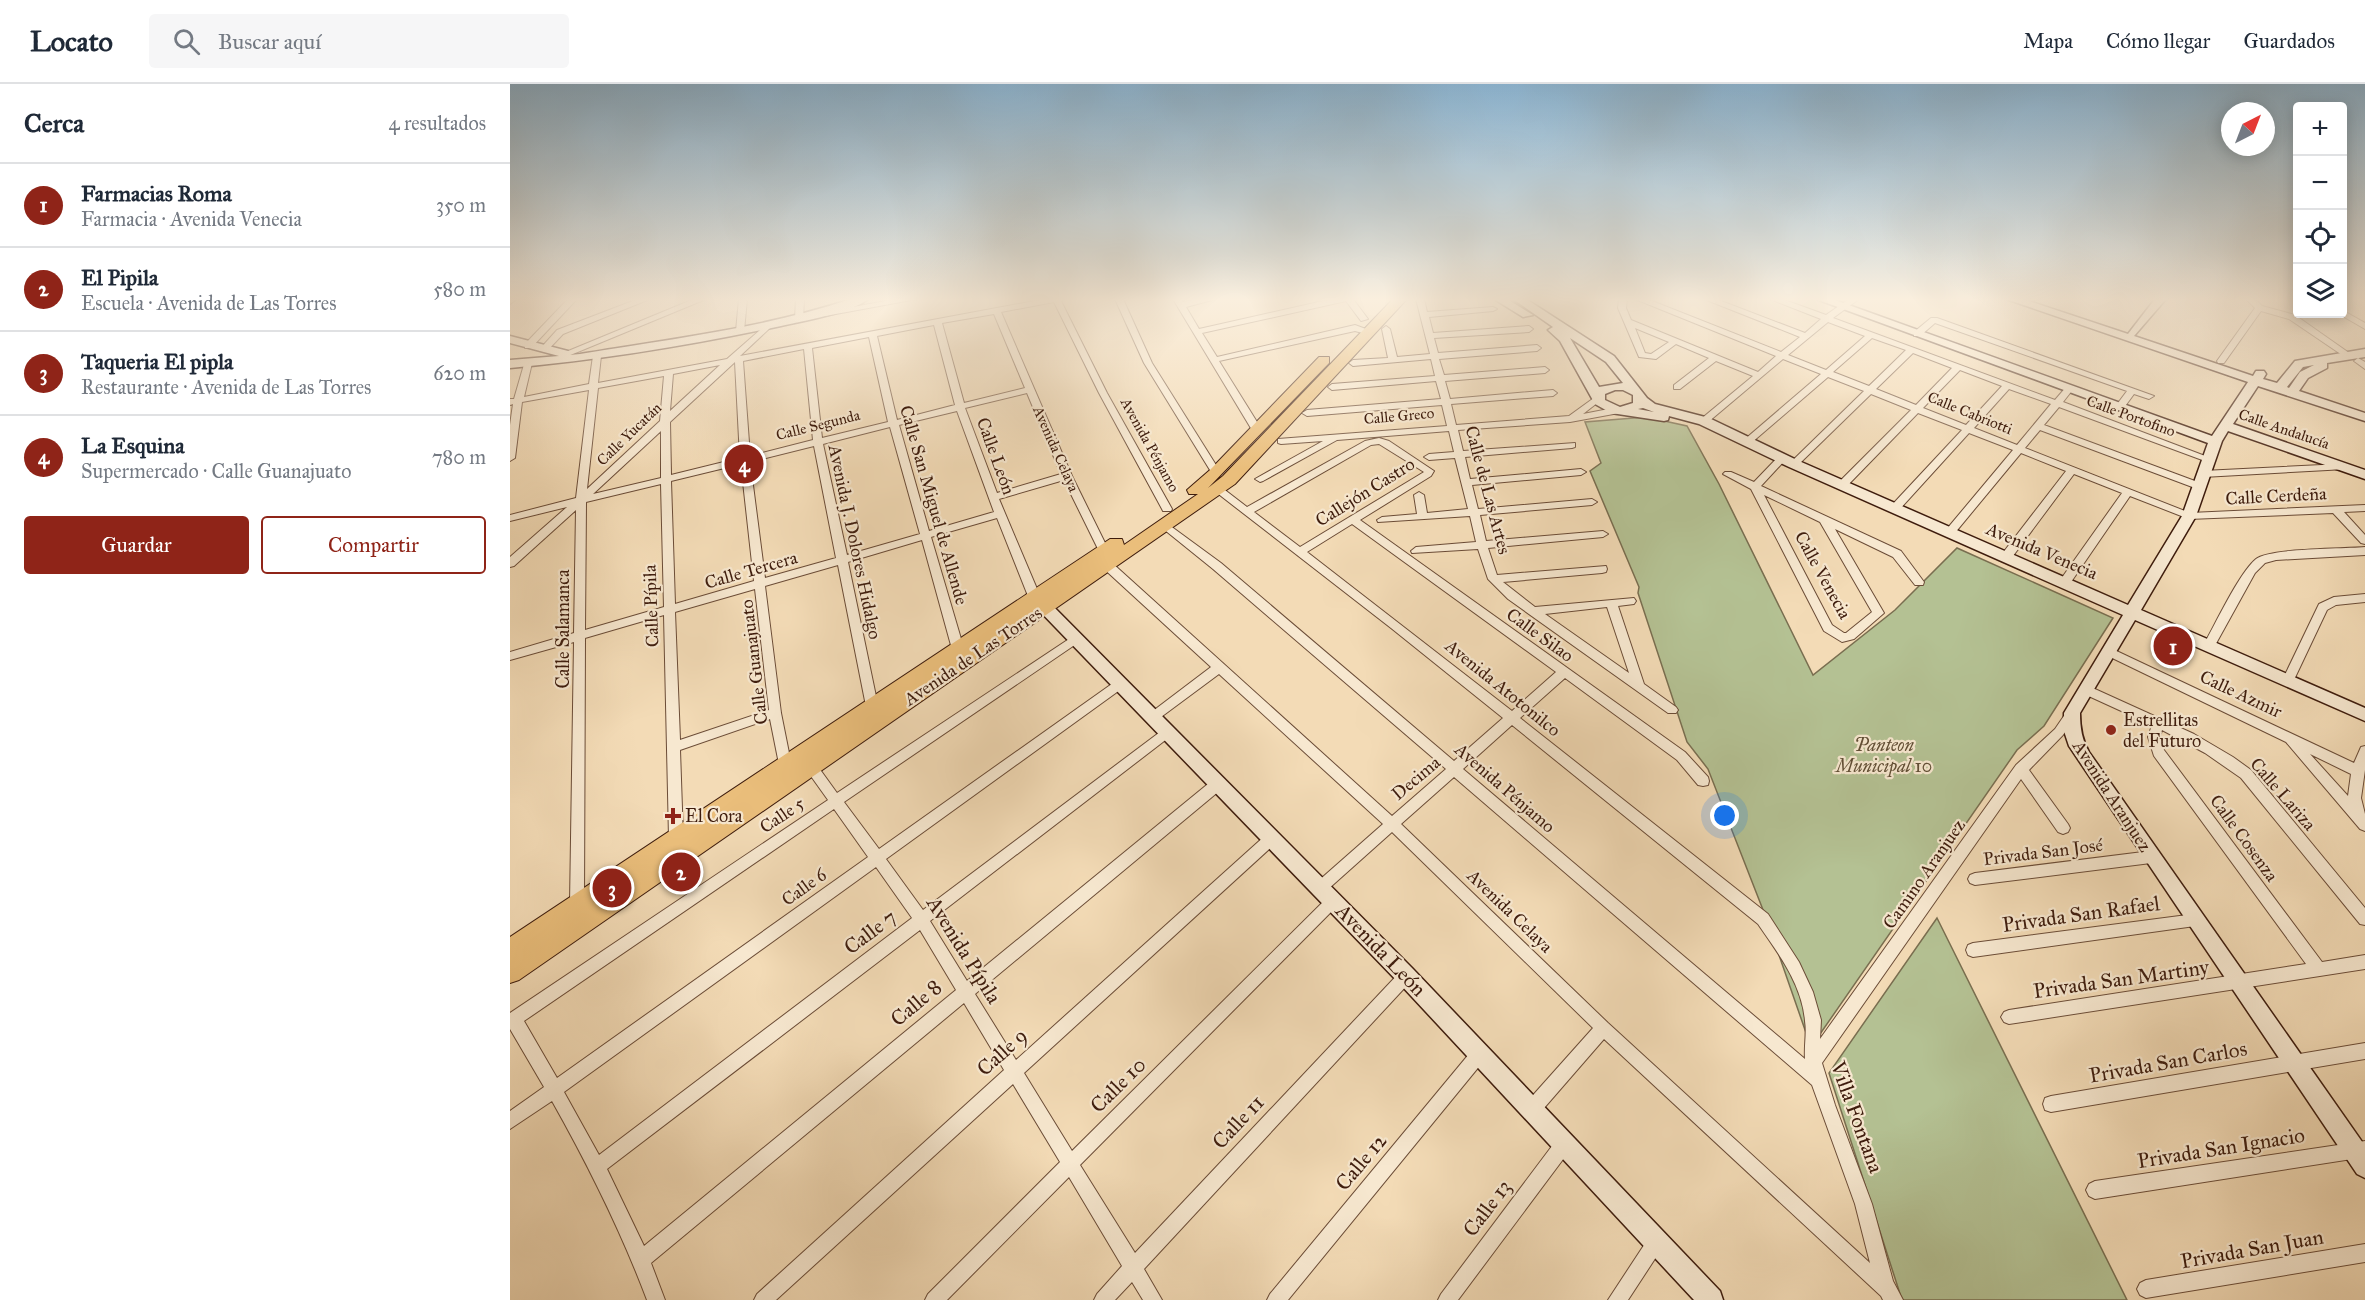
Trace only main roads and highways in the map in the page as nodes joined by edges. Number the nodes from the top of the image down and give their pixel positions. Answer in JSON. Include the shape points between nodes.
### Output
{"nodes":[{"id":1,"x":1333,"y":356,"type":"edge"},
{"id":2,"x":1337,"y":356,"type":"edge"},
{"id":3,"x":1216,"y":481,"type":"junction"},
{"id":4,"x":1039,"y":602,"type":"junction"},
{"id":5,"x":798,"y":765,"type":"junction"},
{"id":6,"x":510,"y":950,"type":"edge"},
{"id":7,"x":510,"y":972,"type":"edge"}],
"edges":[{"from":1,"to":3,"type":"main road","name":"Avenida de Las Torres","via":[[1257,430]]},
{"from":2,"to":3,"type":"main road","name":"Avenida de Las Torres","via":[[1229,480]]},
{"from":3,"to":4,"type":"main road","name":"Avenida de Las Torres"},
{"from":4,"to":5,"type":"main road","name":"Avenida de Las Torres"},
{"from":4,"to":5,"type":"main road","name":"Avenida de Las Torres","via":[[872,706]]},
{"from":5,"to":6,"type":"main road","name":"Avenida de Las Torres","via":[[676,838]]},
{"from":5,"to":7,"type":"main road","name":"Avenida de Las Torres"}]}
